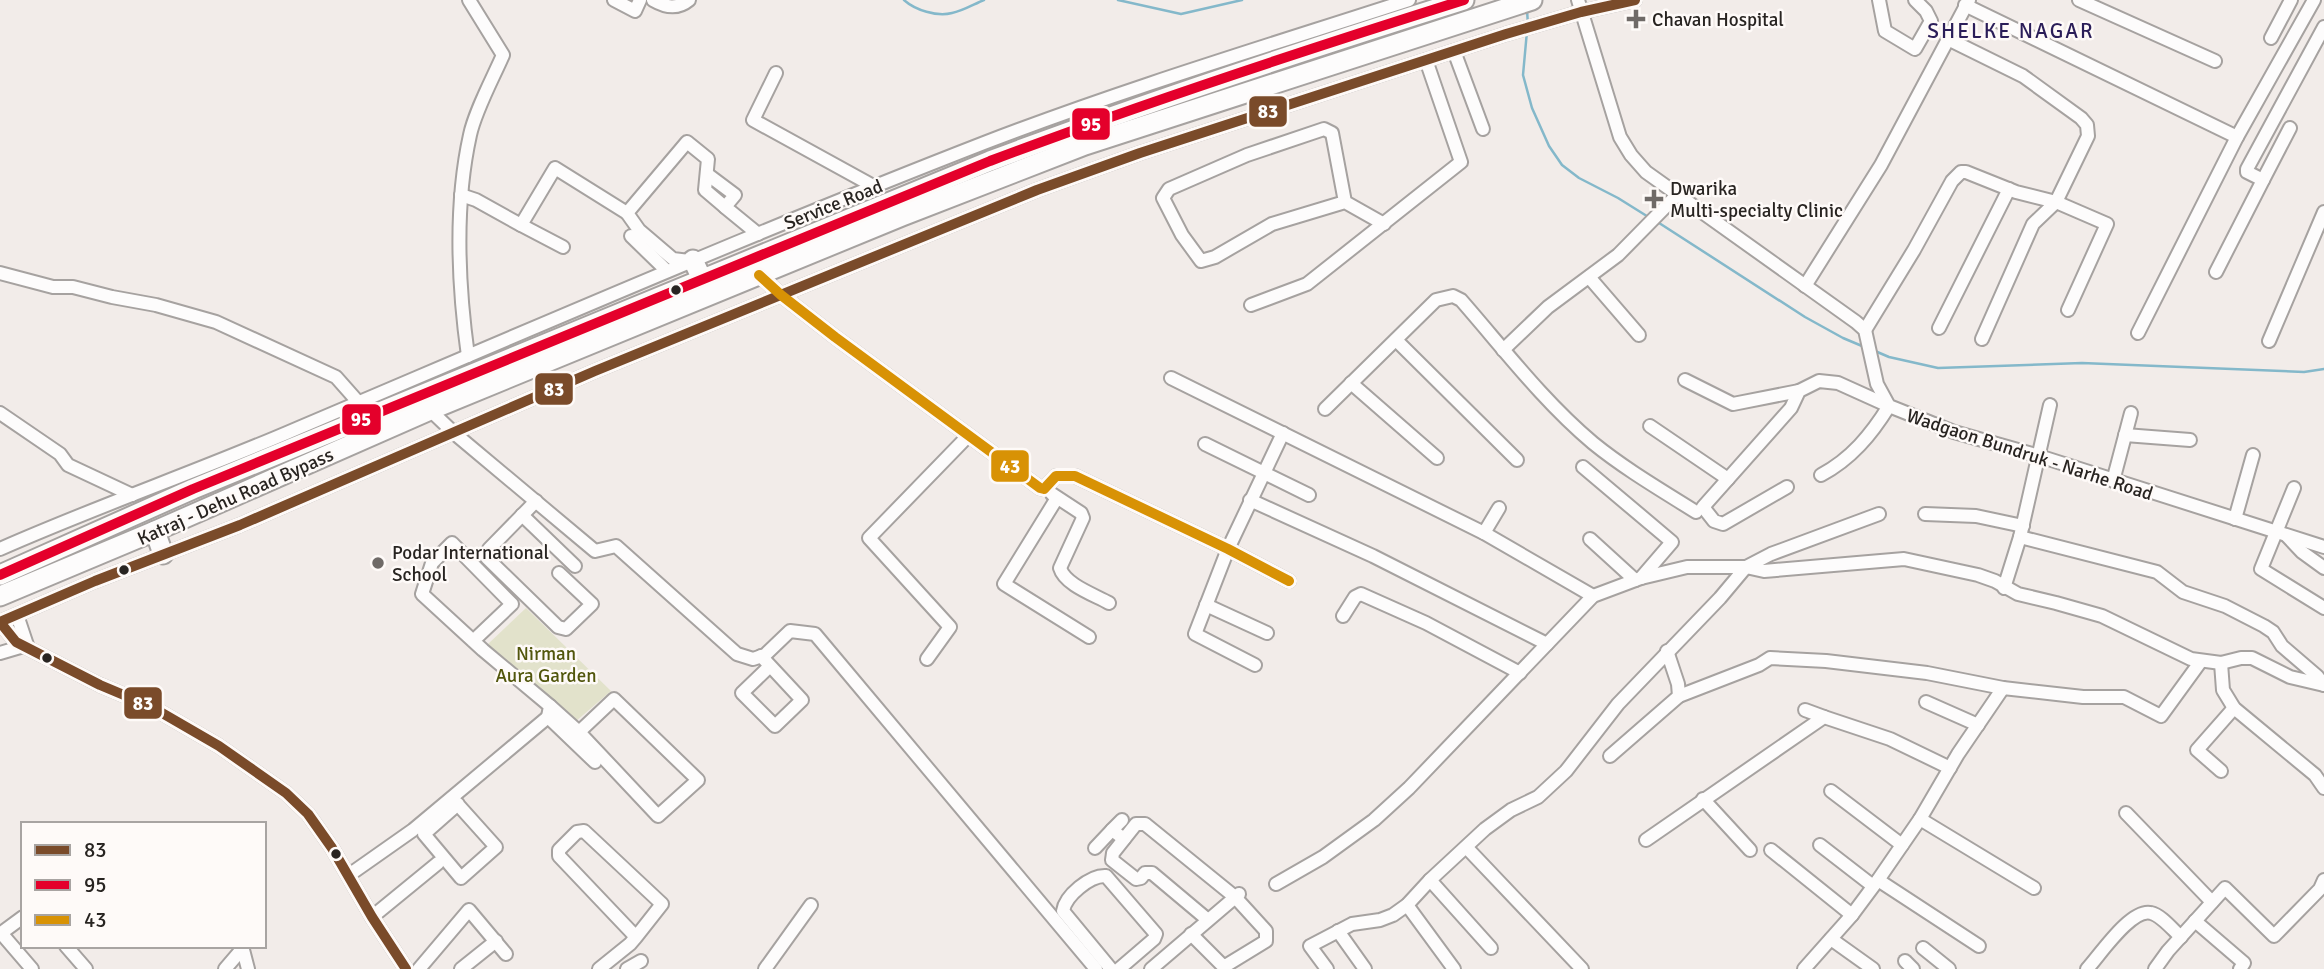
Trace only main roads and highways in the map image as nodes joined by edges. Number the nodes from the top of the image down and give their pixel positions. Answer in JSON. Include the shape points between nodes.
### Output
{"nodes":[{"id":1,"x":1464,"y":0,"type":"edge"},
{"id":2,"x":1532,"y":0,"type":"edge"},
{"id":3,"x":691,"y":261,"type":"road end"},
{"id":4,"x":702,"y":279,"type":"junction"},
{"id":5,"x":155,"y":531,"type":"junction"},
{"id":6,"x":163,"y":554,"type":"road end"},
{"id":7,"x":0,"y":575,"type":"edge"},
{"id":8,"x":0,"y":596,"type":"edge"}],
"edges":[{"from":1,"to":4,"type":"highway","name":"Katraj - Dehu Road Bypass","via":[[1098,120]]},
{"from":2,"to":5,"type":"highway","name":"Katraj - Dehu Road Bypass","via":[[1085,145],[430,410]]},
{"from":3,"to":4,"type":"highway"},
{"from":4,"to":7,"type":"highway","name":"Katraj - Dehu Road Bypass","via":[[193,489]]},
{"from":5,"to":6,"type":"highway"},
{"from":5,"to":8,"type":"highway","name":"Katraj - Dehu Road Bypass"}]}
